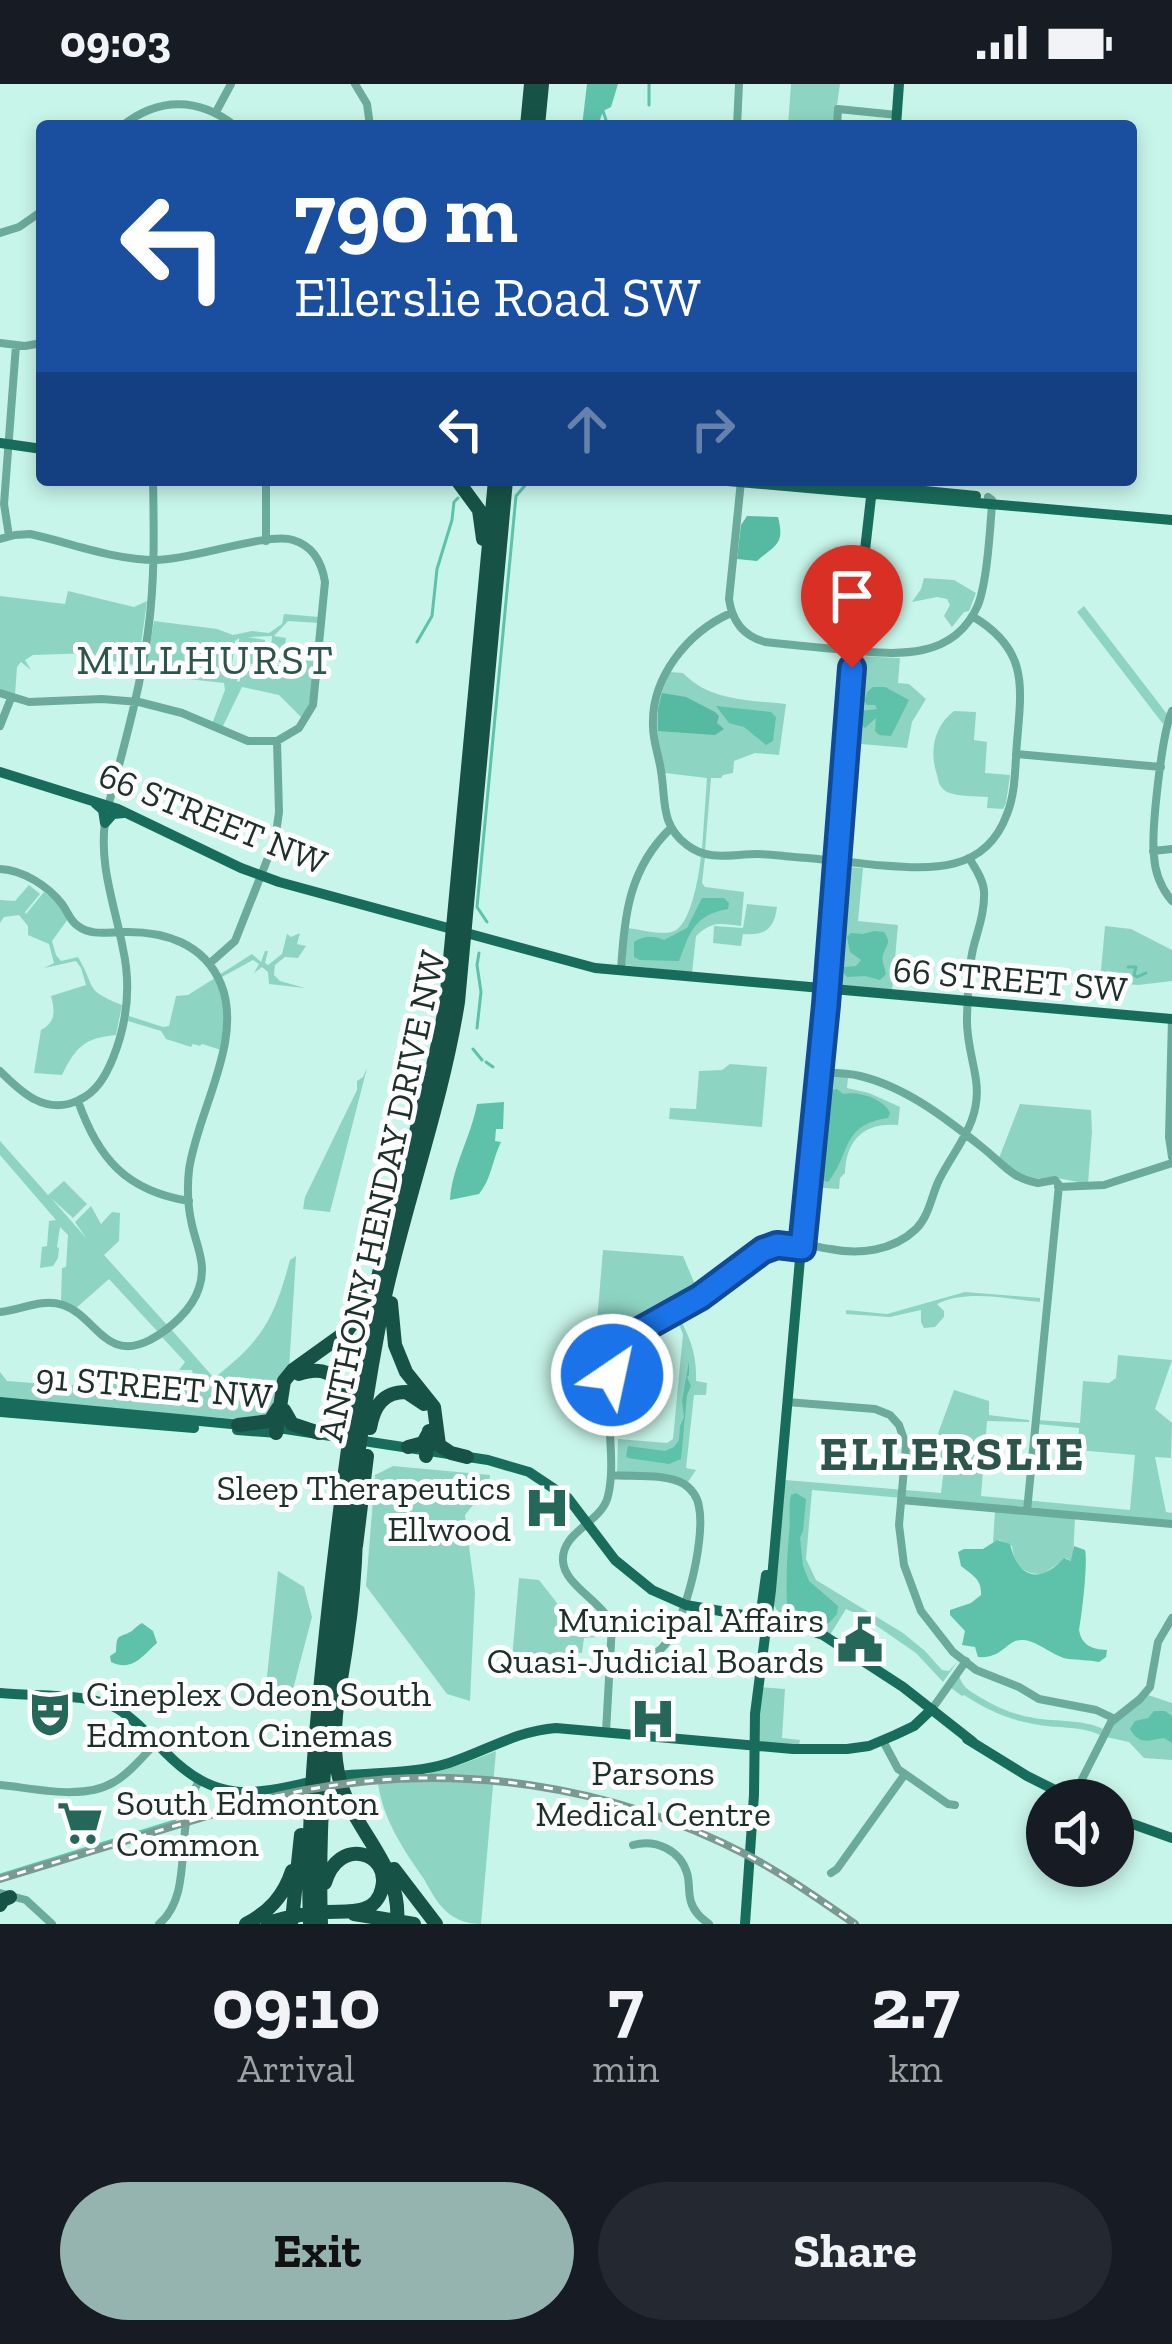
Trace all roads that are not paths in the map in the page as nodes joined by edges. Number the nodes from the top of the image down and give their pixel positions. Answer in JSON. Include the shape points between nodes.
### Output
{"nodes":[{"id":1,"x":231,"y":84,"type":"edge"},
{"id":2,"x":355,"y":84,"type":"edge"},
{"id":3,"x":531,"y":84,"type":"edge"},
{"id":4,"x":542,"y":84,"type":"edge"},
{"id":5,"x":739,"y":84,"type":"edge"},
{"id":6,"x":899,"y":84,"type":"edge"},
{"id":7,"x":216,"y":112,"type":"junction"},
{"id":8,"x":130,"y":120,"type":"edge"},
{"id":9,"x":227,"y":120,"type":"edge"},
{"id":10,"x":369,"y":120,"type":"edge"},
{"id":11,"x":528,"y":120,"type":"edge"},
{"id":12,"x":539,"y":120,"type":"edge"},
{"id":13,"x":737,"y":120,"type":"edge"},
{"id":14,"x":837,"y":120,"type":"edge"},
{"id":15,"x":896,"y":120,"type":"edge"},
{"id":16,"x":36,"y":216,"type":"edge"},
{"id":17,"x":0,"y":233,"type":"edge"},
{"id":18,"x":0,"y":343,"type":"edge"},
{"id":19,"x":36,"y":343,"type":"edge"},
{"id":20,"x":16,"y":345,"type":"junction"},
{"id":21,"x":4,"y":441,"type":"edge"},
{"id":22,"x":36,"y":445,"type":"edge"},
{"id":23,"x":153,"y":486,"type":"edge"},
{"id":24,"x":266,"y":486,"type":"edge"},
{"id":25,"x":462,"y":486,"type":"edge"},
{"id":26,"x":493,"y":486,"type":"edge"},
{"id":27,"x":507,"y":486,"type":"edge"},
{"id":28,"x":739,"y":486,"type":"edge"},
{"id":29,"x":870,"y":486,"type":"edge"},
{"id":30,"x":923,"y":490,"type":"junction"},
{"id":31,"x":990,"y":502,"type":"junction"},
{"id":32,"x":1172,"y":517,"type":"edge"},
{"id":33,"x":4,"y":538,"type":"edge"},
{"id":34,"x":266,"y":541,"type":"junction"},
{"id":35,"x":154,"y":560,"type":"junction"},
{"id":36,"x":861,"y":568,"type":"junction"},
{"id":37,"x":731,"y":613,"type":"junction"},
{"id":38,"x":972,"y":616,"type":"junction"},
{"id":39,"x":850,"y":650,"type":"junction"},
{"id":40,"x":478,"y":660,"type":"junction"},
{"id":41,"x":0,"y":693,"type":"edge"},
{"id":42,"x":11,"y":698,"type":"junction"},
{"id":43,"x":135,"y":701,"type":"junction"},
{"id":44,"x":1172,"y":711,"type":"edge"},
{"id":45,"x":0,"y":726,"type":"edge"},
{"id":46,"x":277,"y":741,"type":"junction"},
{"id":47,"x":1016,"y":756,"type":"junction"},
{"id":48,"x":1161,"y":769,"type":"junction"},
{"id":49,"x":0,"y":772,"type":"edge"},
{"id":50,"x":82,"y":797,"type":"junction"},
{"id":51,"x":109,"y":806,"type":"junction"},
{"id":52,"x":132,"y":815,"type":"junction"},
{"id":53,"x":105,"y":824,"type":"junction"},
{"id":54,"x":671,"y":828,"type":"junction"},
{"id":55,"x":1172,"y":850,"type":"edge"},
{"id":56,"x":1153,"y":851,"type":"junction"},
{"id":57,"x":969,"y":858,"type":"junction"},
{"id":58,"x":834,"y":861,"type":"junction"},
{"id":59,"x":0,"y":868,"type":"edge"},
{"id":60,"x":261,"y":876,"type":"junction"},
{"id":61,"x":1172,"y":901,"type":"edge"},
{"id":62,"x":830,"y":915,"type":"junction"},
{"id":63,"x":120,"y":932,"type":"junction"},
{"id":64,"x":474,"y":937,"type":"joint"},
{"id":65,"x":209,"y":964,"type":"junction"},
{"id":66,"x":620,"y":971,"type":"junction"},
{"id":67,"x":700,"y":979,"type":"junction"},
{"id":68,"x":823,"y":990,"type":"junction"},
{"id":69,"x":968,"y":1004,"type":"junction"},
{"id":70,"x":1172,"y":1020,"type":"edge"},
{"id":71,"x":1171,"y":1064,"type":"edge"},
{"id":72,"x":0,"y":1070,"type":"edge"},
{"id":73,"x":815,"y":1070,"type":"junction"},
{"id":74,"x":78,"y":1101,"type":"junction"},
{"id":75,"x":967,"y":1136,"type":"junction"},
{"id":76,"x":425,"y":1142,"type":"junction"},
{"id":77,"x":1172,"y":1160,"type":"edge"},
{"id":78,"x":1055,"y":1185,"type":"junction"},
{"id":79,"x":189,"y":1201,"type":"junction"},
{"id":80,"x":389,"y":1230,"type":"junction"},
{"id":81,"x":799,"y":1246,"type":"junction"},
{"id":82,"x":0,"y":1312,"type":"edge"},
{"id":83,"x":786,"y":1400,"type":"junction"},
{"id":84,"x":0,"y":1402,"type":"edge"},
{"id":85,"x":281,"y":1407,"type":"junction"},
{"id":86,"x":0,"y":1412,"type":"edge"},
{"id":87,"x":238,"y":1424,"type":"junction"},
{"id":88,"x":433,"y":1428,"type":"junction"},
{"id":89,"x":279,"y":1431,"type":"junction"},
{"id":90,"x":319,"y":1433,"type":"junction"},
{"id":91,"x":337,"y":1438,"type":"junction"},
{"id":92,"x":368,"y":1441,"type":"junction"},
{"id":93,"x":408,"y":1447,"type":"junction"},
{"id":94,"x":429,"y":1453,"type":"junction"},
{"id":95,"x":467,"y":1457,"type":"junction"},
{"id":96,"x":613,"y":1475,"type":"junction"},
{"id":97,"x":901,"y":1500,"type":"junction"},
{"id":98,"x":340,"y":1511,"type":"junction"},
{"id":99,"x":1026,"y":1511,"type":"junction"},
{"id":100,"x":1172,"y":1524,"type":"edge"},
{"id":101,"x":587,"y":1527,"type":"junction"},
{"id":102,"x":356,"y":1546,"type":"junction"},
{"id":103,"x":768,"y":1566,"type":"junction"},
{"id":104,"x":770,"y":1604,"type":"junction"},
{"id":105,"x":683,"y":1608,"type":"junction"},
{"id":106,"x":713,"y":1614,"type":"junction"},
{"id":107,"x":1172,"y":1618,"type":"edge"},
{"id":108,"x":746,"y":1619,"type":"junction"},
{"id":109,"x":764,"y":1623,"type":"junction"},
{"id":110,"x":789,"y":1623,"type":"junction"},
{"id":111,"x":822,"y":1635,"type":"junction"},
{"id":112,"x":1159,"y":1639,"type":"junction"},
{"id":113,"x":1171,"y":1642,"type":"edge"},
{"id":114,"x":610,"y":1657,"type":"junction"},
{"id":115,"x":965,"y":1660,"type":"junction"},
{"id":116,"x":754,"y":1688,"type":"junction"},
{"id":117,"x":0,"y":1691,"type":"edge"},
{"id":118,"x":929,"y":1712,"type":"junction"},
{"id":119,"x":1114,"y":1718,"type":"junction"},
{"id":120,"x":603,"y":1731,"type":"junction"},
{"id":121,"x":883,"y":1741,"type":"junction"},
{"id":122,"x":156,"y":1743,"type":"junction"},
{"id":123,"x":750,"y":1745,"type":"junction"},
{"id":124,"x":774,"y":1747,"type":"junction"},
{"id":125,"x":754,"y":1767,"type":"junction"},
{"id":126,"x":905,"y":1774,"type":"junction"},
{"id":127,"x":329,"y":1778,"type":"junction"},
{"id":128,"x":1033,"y":1779,"type":"edge"},
{"id":129,"x":1083,"y":1779,"type":"edge"},
{"id":130,"x":199,"y":1781,"type":"junction"},
{"id":131,"x":754,"y":1783,"type":"junction"},
{"id":132,"x":0,"y":1785,"type":"edge"},
{"id":133,"x":315,"y":1793,"type":"junction"},
{"id":134,"x":956,"y":1805,"type":"dead end"},
{"id":135,"x":1134,"y":1824,"type":"edge"},
{"id":136,"x":1172,"y":1838,"type":"edge"},
{"id":137,"x":830,"y":1873,"type":"dead end"},
{"id":138,"x":2,"y":1899,"type":"edge"},
{"id":139,"x":305,"y":1910,"type":"edge"},
{"id":140,"x":397,"y":1919,"type":"edge"},
{"id":141,"x":163,"y":1921,"type":"edge"},
{"id":142,"x":52,"y":1924,"type":"edge"},
{"id":143,"x":246,"y":1924,"type":"edge"},
{"id":144,"x":267,"y":1924,"type":"edge"},
{"id":145,"x":318,"y":1924,"type":"edge"},
{"id":146,"x":337,"y":1924,"type":"edge"},
{"id":147,"x":414,"y":1924,"type":"edge"},
{"id":148,"x":436,"y":1924,"type":"edge"},
{"id":149,"x":705,"y":1924,"type":"edge"},
{"id":150,"x":743,"y":1924,"type":"edge"}],
"edges":[{"from":1,"to":7,"type":"street"},
{"from":2,"to":10,"type":"street"},
{"from":3,"to":11,"type":"highway"},
{"from":4,"to":12,"type":"highway"},
{"from":5,"to":13,"type":"street"},
{"from":6,"to":15,"type":"main road"},
{"from":7,"to":8,"type":"street","via":[[162,105]]},
{"from":7,"to":9,"type":"street"},
{"from":14,"to":15,"type":"street","via":[[838,111]]},
{"from":16,"to":17,"type":"street"},
{"from":18,"to":20,"type":"street"},
{"from":19,"to":20,"type":"street"},
{"from":20,"to":21,"type":"street"},
{"from":21,"to":22,"type":"main road"},
{"from":21,"to":33,"type":"street"},
{"from":23,"to":35,"type":"street"},
{"from":24,"to":34,"type":"street"},
{"from":25,"to":40,"type":"highway","via":[[482,525]]},
{"from":26,"to":40,"type":"highway","name":"ANTHONY HENDAY DRIVE NW"},
{"from":27,"to":76,"type":"highway","name":"ANTHONY HENDAY DRIVE NW","via":[[460,986]]},
{"from":28,"to":37,"type":"street"},
{"from":29,"to":30,"type":"main road"},
{"from":29,"to":30,"type":"main road"},
{"from":29,"to":31,"type":"main road"},
{"from":29,"to":36,"type":"main road"},
{"from":29,"to":36,"type":"main road","via":[[877,499]]},
{"from":30,"to":31,"type":"main road"},
{"from":31,"to":32,"type":"main road"},
{"from":31,"to":32,"type":"main road"},
{"from":31,"to":38,"type":"street","via":[[982,592]]},
{"from":33,"to":35,"type":"street","via":[[29,534]]},
{"from":34,"to":35,"type":"street"},
{"from":34,"to":46,"type":"street","via":[[307,547],[325,582],[308,717]]},
{"from":35,"to":43,"type":"street"},
{"from":36,"to":39,"type":"main road"},
{"from":37,"to":39,"type":"street","via":[[758,640]]},
{"from":37,"to":54,"type":"street","via":[[682,650],[657,693],[654,737]]},
{"from":38,"to":39,"type":"street","via":[[927,651]]},
{"from":38,"to":47,"type":"street","via":[[1002,638],[1018,668]]},
{"from":39,"to":58,"type":"main road"},
{"from":39,"to":58,"type":"main road"},
{"from":40,"to":80,"type":"highway","name":"ANTHONY HENDAY DRIVE NW","via":[[446,1002]]},
{"from":41,"to":42,"type":"street"},
{"from":42,"to":43,"type":"street"},
{"from":42,"to":45,"type":"street"},
{"from":43,"to":46,"type":"street","via":[[248,741]]},
{"from":43,"to":51,"type":"street"},
{"from":44,"to":48,"type":"street"},
{"from":46,"to":60,"type":"street","via":[[278,819]]},
{"from":47,"to":48,"type":"street"},
{"from":47,"to":57,"type":"street","via":[[1005,820]]},
{"from":48,"to":56,"type":"street"},
{"from":49,"to":50,"type":"main road","name":"66 STREET NW"},
{"from":50,"to":51,"type":"main road","name":"66 STREET NW"},
{"from":50,"to":53,"type":"main road","via":[[101,808]]},
{"from":51,"to":52,"type":"main road","name":"66 STREET NW"},
{"from":51,"to":53,"type":"street"},
{"from":52,"to":53,"type":"main road","via":[[115,813]]},
{"from":52,"to":60,"type":"main road","name":"66 STREET NW"},
{"from":53,"to":63,"type":"street","via":[[104,865]]},
{"from":54,"to":58,"type":"street","via":[[690,848],[714,856]]},
{"from":54,"to":66,"type":"street","via":[[632,886]]},
{"from":55,"to":56,"type":"street"},
{"from":56,"to":61,"type":"street"},
{"from":57,"to":58,"type":"street","via":[[934,869]]},
{"from":57,"to":69,"type":"street","via":[[984,893]]},
{"from":58,"to":62,"type":"main road"},
{"from":58,"to":62,"type":"main road"},
{"from":59,"to":63,"type":"street","via":[[43,887],[81,928]]},
{"from":60,"to":64,"type":"main road","name":"66 STREET NW"},
{"from":60,"to":65,"type":"street","via":[[235,941]]},
{"from":62,"to":68,"type":"main road"},
{"from":63,"to":65,"type":"street","via":[[174,938]]},
{"from":63,"to":74,"type":"street","via":[[127,981],[121,1033],[102,1080]]},
{"from":64,"to":66,"type":"main road","name":"66 STREET SW"},
{"from":65,"to":79,"type":"street","via":[[224,992],[228,1027],[197,1130]]},
{"from":66,"to":67,"type":"main road","name":"66 STREET SW"},
{"from":67,"to":68,"type":"main road","name":"66 STREET SW"},
{"from":67,"to":68,"type":"main road","name":"66 STREET SW"},
{"from":68,"to":69,"type":"main road","name":"66 STREET SW"},
{"from":68,"to":69,"type":"main road","name":"66 STREET SW"},
{"from":68,"to":73,"type":"main road"},
{"from":68,"to":73,"type":"main road"},
{"from":69,"to":70,"type":"main road","name":"66 STREET SW"},
{"from":69,"to":75,"type":"street","via":[[977,1098]]},
{"from":70,"to":71,"type":"street"},
{"from":71,"to":77,"type":"street"},
{"from":72,"to":74,"type":"street","via":[[37,1102]]},
{"from":73,"to":75,"type":"street","via":[[900,1091]]},
{"from":73,"to":81,"type":"main road"},
{"from":73,"to":81,"type":"main road"},
{"from":74,"to":79,"type":"street","via":[[112,1165],[144,1188]]},
{"from":75,"to":78,"type":"street","via":[[1008,1172]]},
{"from":75,"to":81,"type":"street","via":[[914,1231],[876,1250]]},
{"from":76,"to":88,"type":"highway","via":[[390,1312],[400,1359],[436,1413]]},
{"from":76,"to":92,"type":"highway","name":"ANTHONY HENDAY DRIVE NW","via":[[385,1297]]},
{"from":77,"to":78,"type":"street","via":[[1110,1184]]},
{"from":78,"to":99,"type":"street"},
{"from":79,"to":82,"type":"street","via":[[202,1275],[179,1318],[147,1341],[101,1337],[59,1304]]},
{"from":80,"to":85,"type":"highway","via":[[357,1317],[288,1375]]},
{"from":80,"to":98,"type":"highway","name":"ANTHONY HENDAY DRIVE NW"},
{"from":81,"to":83,"type":"main road"},
{"from":81,"to":83,"type":"main road"},
{"from":81,"to":96,"type":"street","via":[[758,1252],[633,1336],[615,1363],[609,1394]]},
{"from":83,"to":97,"type":"street","via":[[875,1409],[896,1420],[906,1445]]},
{"from":83,"to":103,"type":"main road"},
{"from":83,"to":104,"type":"main road"},
{"from":84,"to":87,"type":"main road","name":"91 STREET NW"},
{"from":85,"to":87,"type":"highway","via":[[270,1421]]},
{"from":85,"to":89,"type":"highway"},
{"from":85,"to":90,"type":"highway","via":[[292,1424]]},
{"from":85,"to":98,"type":"highway","via":[[303,1372],[325,1372],[339,1383],[346,1407]]},
{"from":86,"to":89,"type":"main road","name":"91 STREET NW"},
{"from":87,"to":89,"type":"main road","name":"91 STREET NW"},
{"from":88,"to":93,"type":"highway"},
{"from":88,"to":94,"type":"highway"},
{"from":88,"to":95,"type":"highway","via":[[439,1445]]},
{"from":88,"to":102,"type":"highway","via":[[412,1394],[379,1402]]},
{"from":89,"to":90,"type":"main road","name":"91 STREET NW"},
{"from":89,"to":91,"type":"main road","name":"91 STREET NW"},
{"from":90,"to":91,"type":"main road","name":"91 STREET NW"},
{"from":91,"to":92,"type":"main road","name":"91 STREET NW"},
{"from":92,"to":93,"type":"main road"},
{"from":92,"to":94,"type":"main road"},
{"from":92,"to":102,"type":"highway"},
{"from":92,"to":127,"type":"highway","name":"ANTHONY HENDAY DRIVE NW"},
{"from":93,"to":94,"type":"main road"},
{"from":94,"to":95,"type":"main road"},
{"from":94,"to":101,"type":"main road","via":[[536,1482]]},
{"from":95,"to":101,"type":"main road","via":[[536,1476],[564,1495]]},
{"from":96,"to":101,"type":"street","via":[[605,1506]]},
{"from":96,"to":105,"type":"street","via":[[671,1480],[694,1495],[700,1513]]},
{"from":97,"to":99,"type":"street"},
{"from":97,"to":115,"type":"street","via":[[908,1579],[930,1624]]},
{"from":98,"to":127,"type":"highway","name":"ANTHONY HENDAY DRIVE NW","via":[[319,1693]]},
{"from":99,"to":100,"type":"street"},
{"from":101,"to":105,"type":"main road","via":[[642,1584]]},
{"from":101,"to":105,"type":"main road","via":[[616,1570]]},
{"from":101,"to":114,"type":"street","via":[[564,1551],[563,1567],[609,1618]]},
{"from":102,"to":127,"type":"highway"},
{"from":103,"to":108,"type":"main road","via":[[761,1607]]},
{"from":103,"to":109,"type":"main road"},
{"from":104,"to":109,"type":"main road"},
{"from":104,"to":110,"type":"main road"},
{"from":105,"to":106,"type":"main road"},
{"from":105,"to":114,"type":"street","via":[[655,1654]]},
{"from":106,"to":108,"type":"main road"},
{"from":106,"to":109,"type":"main road"},
{"from":107,"to":112,"type":"street"},
{"from":108,"to":109,"type":"main road"},
{"from":109,"to":110,"type":"main road"},
{"from":109,"to":111,"type":"main road"},
{"from":109,"to":116,"type":"main road"},
{"from":109,"to":116,"type":"main road"},
{"from":110,"to":111,"type":"main road"},
{"from":111,"to":118,"type":"main road"},
{"from":112,"to":113,"type":"street"},
{"from":112,"to":119,"type":"street","via":[[1148,1690]]},
{"from":114,"to":120,"type":"street"},
{"from":115,"to":118,"type":"street"},
{"from":115,"to":119,"type":"street","via":[[1044,1700]]},
{"from":116,"to":123,"type":"main road"},
{"from":116,"to":123,"type":"main road"},
{"from":117,"to":122,"type":"main road","via":[[100,1702]]},
{"from":118,"to":121,"type":"main road"},
{"from":118,"to":128,"type":"main road"},
{"from":119,"to":129,"type":"street"},
{"from":120,"to":123,"type":"main road"},
{"from":120,"to":127,"type":"main road","via":[[533,1731],[441,1765]]},
{"from":121,"to":124,"type":"main road","via":[[847,1749]]},
{"from":121,"to":126,"type":"street"},
{"from":122,"to":130,"type":"main road"},
{"from":122,"to":132,"type":"street","via":[[99,1789]]},
{"from":123,"to":124,"type":"main road"},
{"from":123,"to":125,"type":"main road"},
{"from":123,"to":131,"type":"main road"},
{"from":123,"to":150,"type":"main road"},
{"from":124,"to":125,"type":"main road","via":[[759,1752]]},
{"from":125,"to":131,"type":"main road"},
{"from":126,"to":134,"type":"street"},
{"from":126,"to":137,"type":"street"},
{"from":127,"to":130,"type":"main road","via":[[251,1791]]},
{"from":127,"to":133,"type":"highway"},
{"from":127,"to":140,"type":"highway","via":[[390,1872]]},
{"from":127,"to":148,"type":"highway"},
{"from":130,"to":141,"type":"street","via":[[186,1808],[178,1896]]},
{"from":131,"to":150,"type":"main road"},
{"from":133,"to":139,"type":"highway"},
{"from":133,"to":139,"type":"highway","via":[[320,1833]]},
{"from":133,"to":143,"type":"highway","via":[[286,1887]]},
{"from":135,"to":136,"type":"main road"},
{"from":138,"to":142,"type":"street","via":[[33,1907]]},
{"from":139,"to":144,"type":"highway"},
{"from":139,"to":144,"type":"highway","via":[[338,1859],[360,1854],[380,1868],[380,1895],[365,1908]]},
{"from":139,"to":145,"type":"highway"},
{"from":139,"to":147,"type":"highway"},
{"from":145,"to":146,"type":"highway"},
{"from":149,"to":149,"type":"street","via":[[676,1855],[654,1843],[633,1845],[675,1859],[689,1909]]}]}
